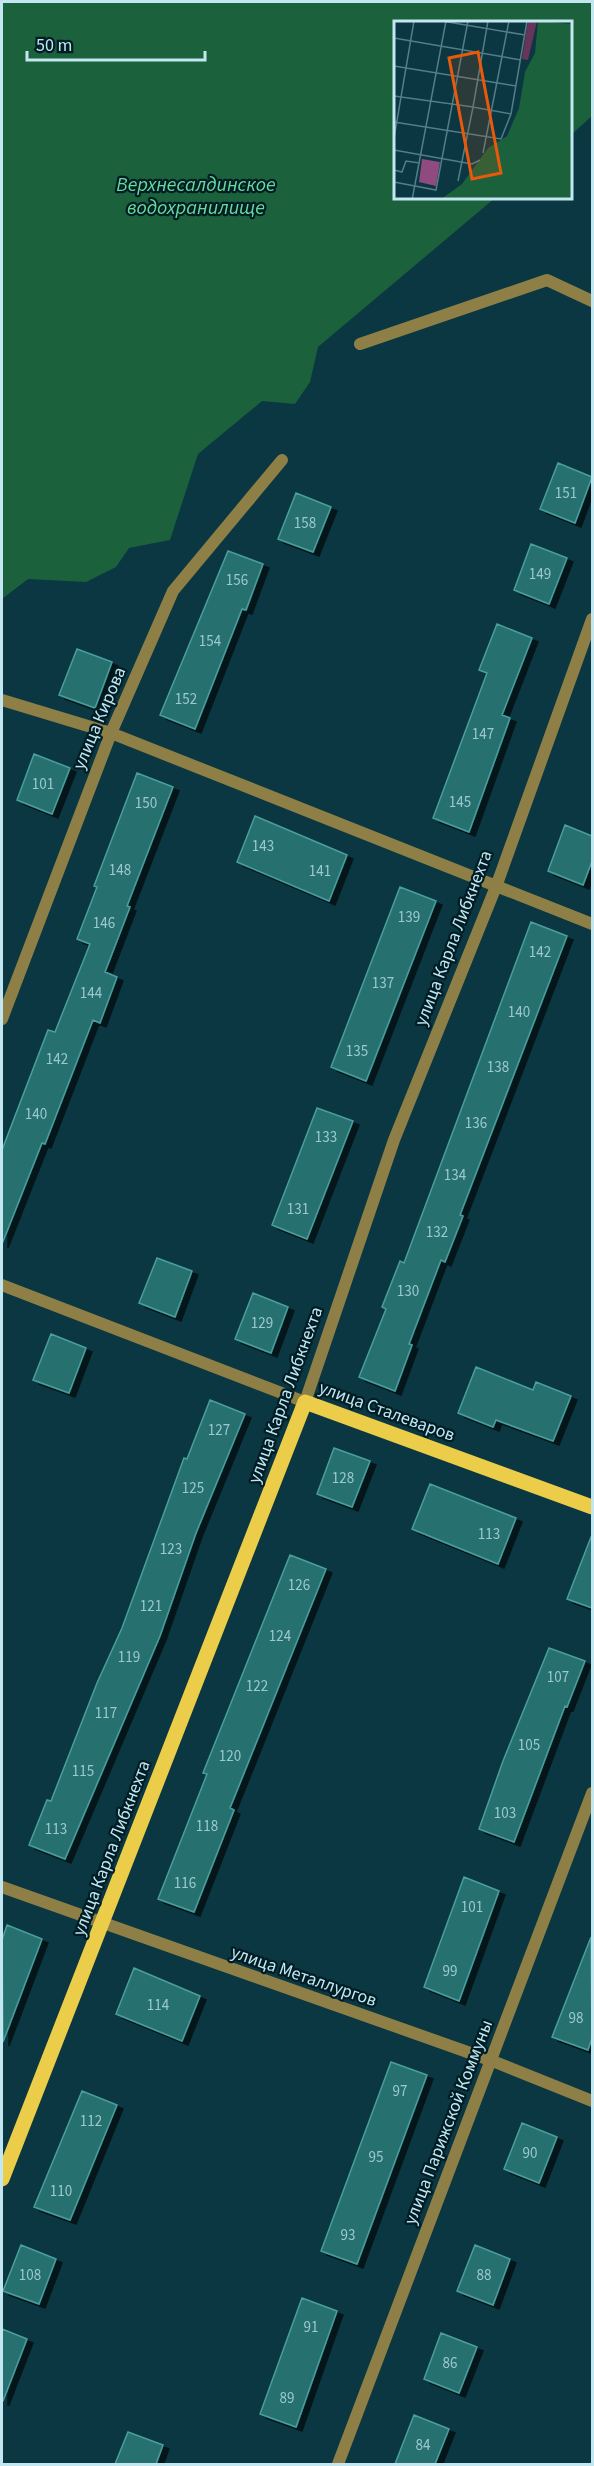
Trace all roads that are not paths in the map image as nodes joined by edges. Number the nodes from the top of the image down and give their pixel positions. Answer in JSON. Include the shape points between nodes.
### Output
{"nodes":[{"id":1,"x":592,"y":301,"type":"edge"},
{"id":2,"x":360,"y":344,"type":"dead end"},
{"id":3,"x":282,"y":460,"type":"dead end"},
{"id":4,"x":592,"y":619,"type":"edge"},
{"id":5,"x":2,"y":700,"type":"edge"},
{"id":6,"x":111,"y":733,"type":"junction"},
{"id":7,"x":497,"y":884,"type":"junction"},
{"id":8,"x":592,"y":924,"type":"edge"},
{"id":9,"x":2,"y":1019,"type":"edge"},
{"id":10,"x":2,"y":1284,"type":"edge"},
{"id":11,"x":305,"y":1402,"type":"junction"},
{"id":12,"x":592,"y":1507,"type":"edge"},
{"id":13,"x":592,"y":1793,"type":"edge"},
{"id":14,"x":2,"y":1887,"type":"edge"},
{"id":15,"x":102,"y":1924,"type":"junction"},
{"id":16,"x":490,"y":2060,"type":"junction"},
{"id":17,"x":592,"y":2101,"type":"edge"},
{"id":18,"x":2,"y":2179,"type":"edge"},
{"id":19,"x":338,"y":2464,"type":"edge"}],
"edges":[{"from":1,"to":2,"type":"street","via":[[547,280]]},
{"from":3,"to":6,"type":"street","name":"улица Кирова","via":[[173,591]]},
{"from":4,"to":7,"type":"street","name":"улица Карла Либкнехта"},
{"from":5,"to":6,"type":"street"},
{"from":6,"to":7,"type":"street"},
{"from":6,"to":9,"type":"street","name":"улица Кирова"},
{"from":7,"to":8,"type":"street"},
{"from":7,"to":11,"type":"street","name":"улица Карла Либкнехта","via":[[394,1140]]},
{"from":10,"to":11,"type":"street","name":"улица Сталеваров"},
{"from":11,"to":12,"type":"main road","name":"улица Сталеваров"},
{"from":11,"to":15,"type":"main road","name":"улица Карла Либкнехта"},
{"from":13,"to":16,"type":"street","name":"улица Парижской Коммуны"},
{"from":14,"to":15,"type":"street","name":"улица Металлургов"},
{"from":15,"to":16,"type":"street","name":"улица Металлургов"},
{"from":15,"to":18,"type":"main road","name":"улица Карла Либкнехта"},
{"from":16,"to":17,"type":"street","name":"улица Металлургов"},
{"from":16,"to":19,"type":"street","name":"улица Парижской Коммуны"}]}
